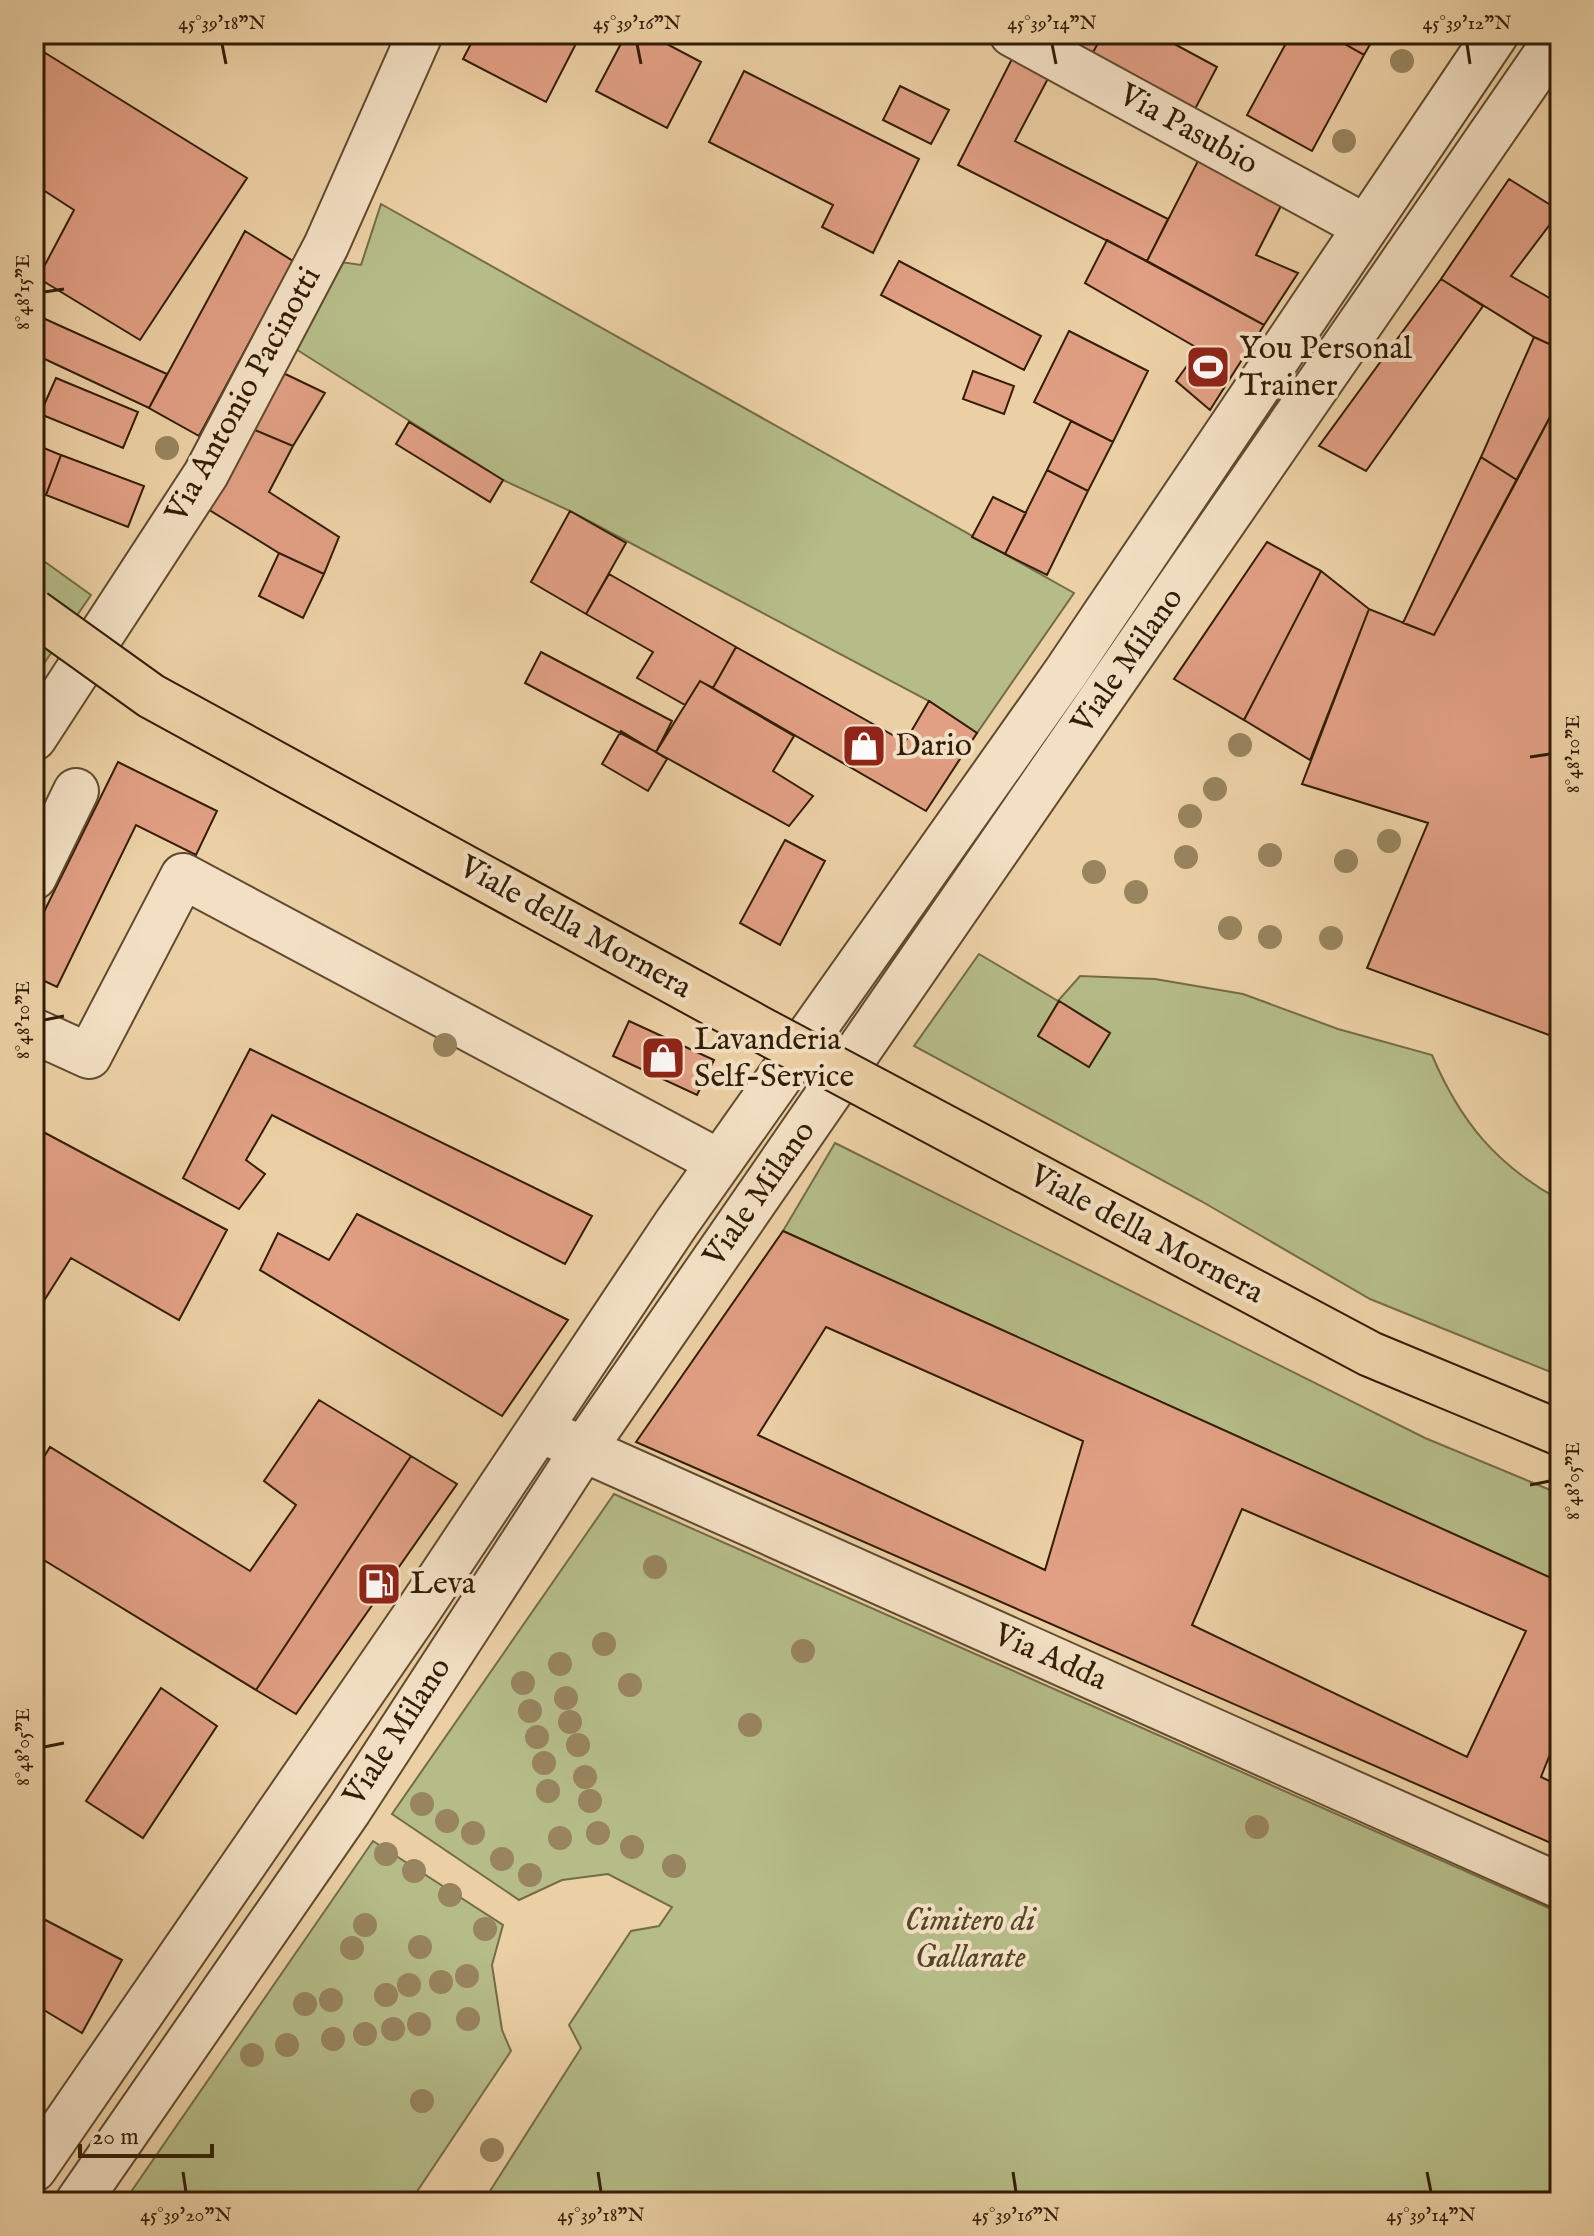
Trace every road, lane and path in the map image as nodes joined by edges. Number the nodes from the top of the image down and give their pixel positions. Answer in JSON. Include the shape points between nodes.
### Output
{"nodes":[{"id":1,"x":420,"y":34,"type":"edge"},
{"id":2,"x":1012,"y":34,"type":"edge"},
{"id":3,"x":1496,"y":34,"type":"edge"},
{"id":4,"x":1560,"y":34,"type":"edge"},
{"id":5,"x":1364,"y":226,"type":"junction"},
{"id":6,"x":34,"y":612,"type":"edge"},
{"id":7,"x":34,"y":738,"type":"edge"},
{"id":8,"x":76,"y":791,"type":"dead end"},
{"id":9,"x":34,"y":877,"type":"edge"},
{"id":10,"x":34,"y":1031,"type":"edge"},
{"id":11,"x":719,"y":1162,"type":"junction"},
{"id":12,"x":540,"y":1429,"type":"junction"},
{"id":13,"x":1560,"y":1433,"type":"edge"},
{"id":14,"x":583,"y":1450,"type":"junction"},
{"id":15,"x":416,"y":1614,"type":"junction"},
{"id":16,"x":458,"y":1640,"type":"junction"},
{"id":17,"x":1560,"y":1886,"type":"edge"},
{"id":18,"x":34,"y":2169,"type":"edge"},
{"id":19,"x":78,"y":2202,"type":"edge"}],
"edges":[{"from":1,"to":7,"type":"street","name":"Via Antonio Pacinotti","via":[[326,246],[206,474]]},
{"from":2,"to":5,"type":"street","name":"Via Pasubio"},
{"from":3,"to":5,"type":"street","name":"Viale Milano"},
{"from":4,"to":14,"type":"street","name":"Viale Milano"},
{"from":5,"to":11,"type":"street","name":"Viale Milano","via":[[1066,672]]},
{"from":6,"to":13,"type":"main road","name":"Viale della Mornera","bridge":true,"via":[[151,696],[746,1021],[1370,1354]]},
{"from":8,"to":9,"type":"street"},
{"from":10,"to":11,"type":"street","via":[[89,1056],[183,876]]},
{"from":11,"to":12,"type":"street","name":"Viale Milano"},
{"from":12,"to":14,"type":"street","name":"Via Adda"},
{"from":12,"to":15,"type":"street","name":"Viale Milano"},
{"from":14,"to":16,"type":"street","name":"Viale Milano"},
{"from":14,"to":17,"type":"street","name":"Via Adda"},
{"from":15,"to":16,"type":"street"},
{"from":15,"to":18,"type":"street","name":"Viale Milano"},
{"from":16,"to":19,"type":"street","name":"Viale Milano","via":[[349,1810]]}]}
